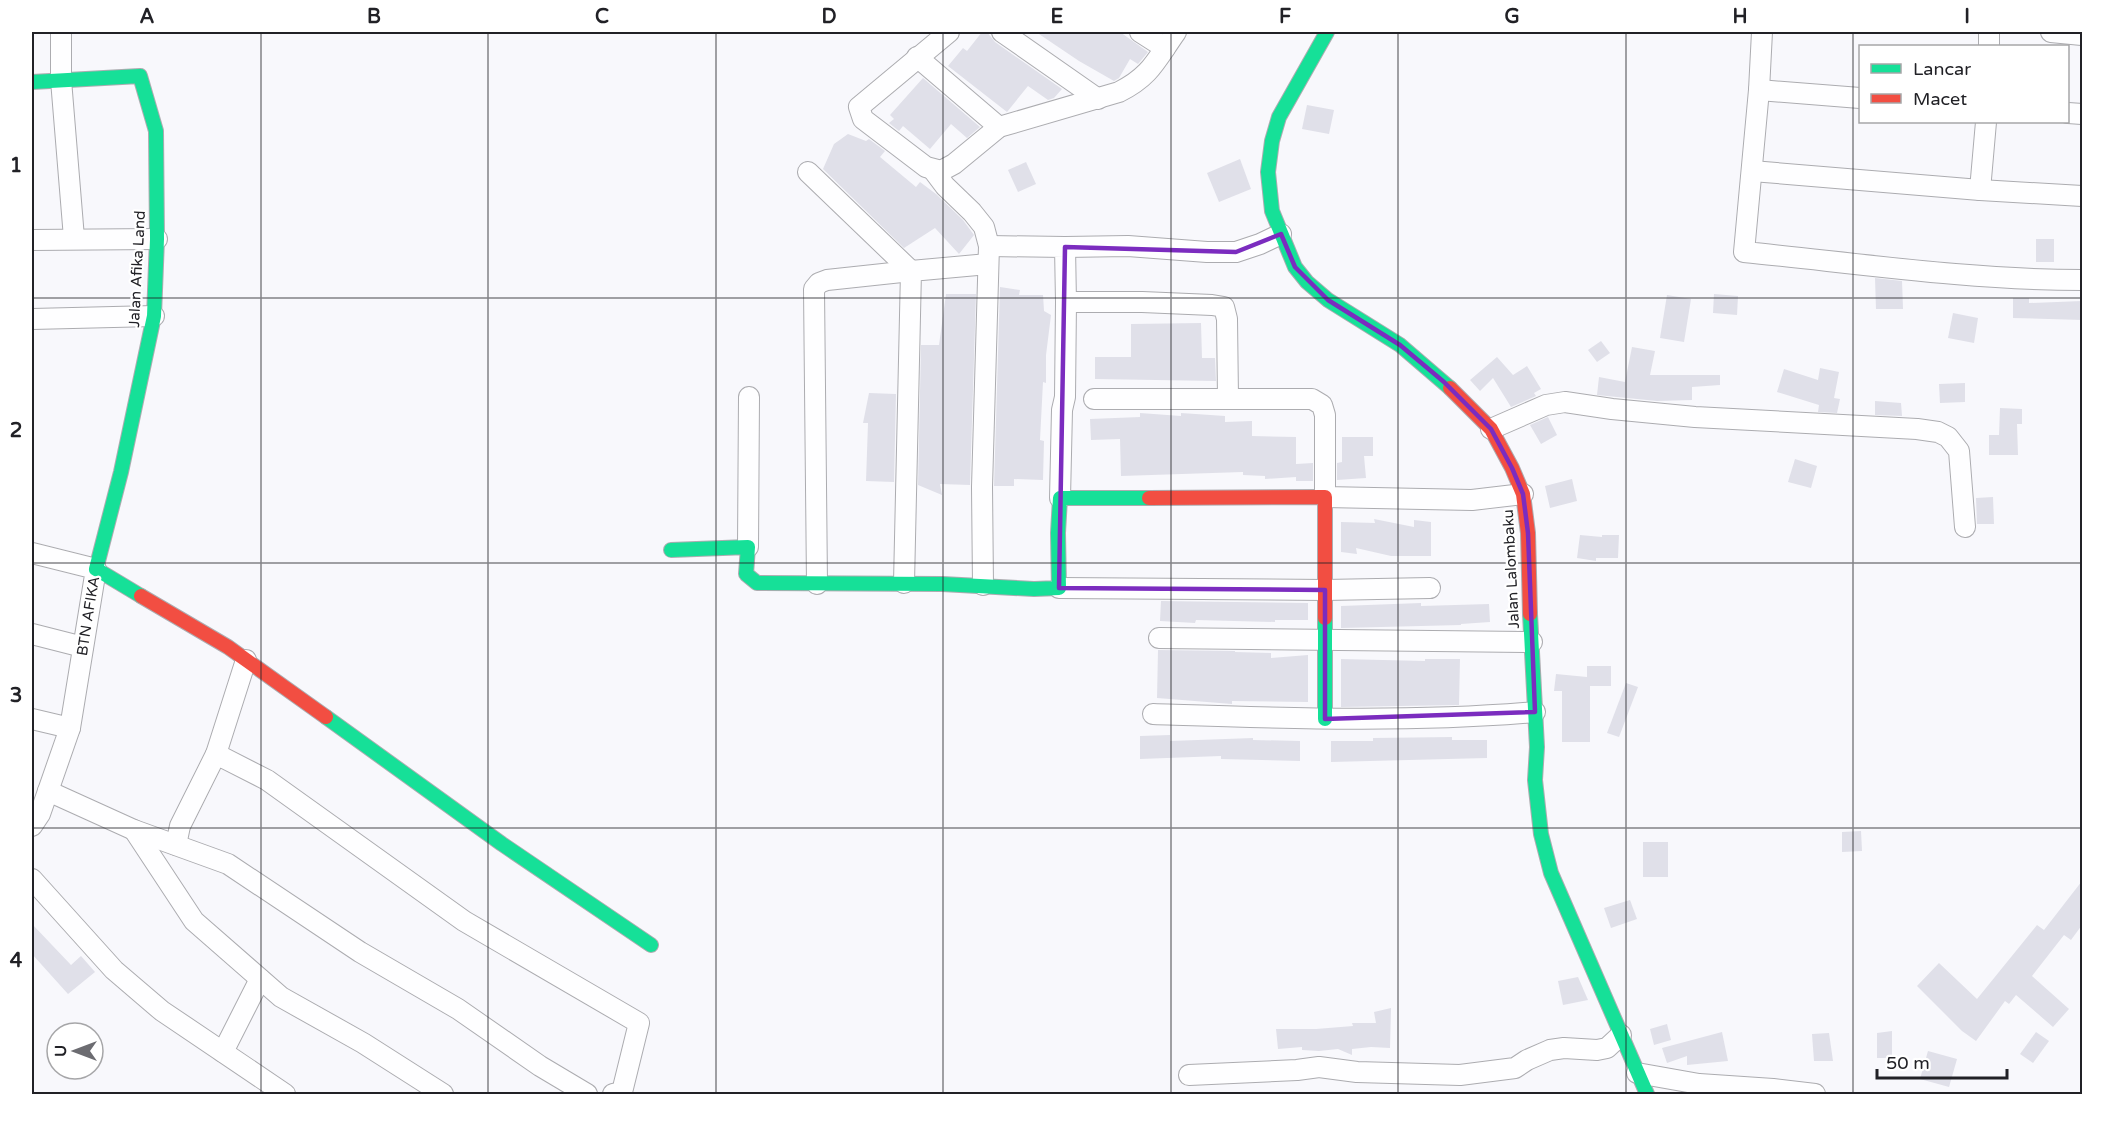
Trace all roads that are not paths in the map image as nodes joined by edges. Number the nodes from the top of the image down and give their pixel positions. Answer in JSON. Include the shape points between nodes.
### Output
{"nodes":[{"id":1,"x":61,"y":32,"type":"edge"},
{"id":2,"x":949,"y":32,"type":"edge"},
{"id":3,"x":1002,"y":32,"type":"edge"},
{"id":4,"x":1140,"y":32,"type":"edge"},
{"id":5,"x":1176,"y":32,"type":"edge"},
{"id":6,"x":1327,"y":32,"type":"edge"},
{"id":7,"x":1762,"y":32,"type":"edge"},
{"id":8,"x":2050,"y":32,"type":"edge"},
{"id":9,"x":2082,"y":35,"type":"edge"},
{"id":10,"x":1164,"y":48,"type":"junction"},
{"id":11,"x":916,"y":57,"type":"junction"},
{"id":12,"x":61,"y":80,"type":"junction"},
{"id":13,"x":32,"y":82,"type":"edge"},
{"id":14,"x":1759,"y":90,"type":"junction"},
{"id":15,"x":1859,"y":98,"type":"edge"},
{"id":16,"x":1098,"y":99,"type":"junction"},
{"id":17,"x":1986,"y":123,"type":"edge"},
{"id":18,"x":999,"y":127,"type":"junction"},
{"id":19,"x":933,"y":170,"type":"junction"},
{"id":20,"x":1752,"y":171,"type":"junction"},
{"id":21,"x":808,"y":172,"type":"dead end"},
{"id":22,"x":1980,"y":190,"type":"junction"},
{"id":23,"x":2082,"y":196,"type":"edge"},
{"id":24,"x":1281,"y":234,"type":"junction"},
{"id":25,"x":74,"y":238,"type":"junction"},
{"id":26,"x":157,"y":238,"type":"junction"},
{"id":27,"x":32,"y":240,"type":"edge"},
{"id":28,"x":1065,"y":247,"type":"junction"},
{"id":29,"x":988,"y":255,"type":"junction"},
{"id":30,"x":911,"y":271,"type":"junction"},
{"id":31,"x":2082,"y":280,"type":"edge"},
{"id":32,"x":1066,"y":302,"type":"junction"},
{"id":33,"x":154,"y":316,"type":"junction"},
{"id":34,"x":32,"y":319,"type":"edge"},
{"id":35,"x":749,"y":397,"type":"dead end"},
{"id":36,"x":1228,"y":398,"type":"junction"},
{"id":37,"x":1094,"y":399,"type":"dead end"},
{"id":38,"x":1491,"y":429,"type":"junction"},
{"id":39,"x":1523,"y":494,"type":"junction"},
{"id":40,"x":1325,"y":497,"type":"junction"},
{"id":41,"x":1060,"y":498,"type":"junction"},
{"id":42,"x":1965,"y":527,"type":"dead end"},
{"id":43,"x":748,"y":547,"type":"junction"},
{"id":44,"x":671,"y":550,"type":"dead end"},
{"id":45,"x":32,"y":553,"type":"edge"},
{"id":46,"x":96,"y":569,"type":"junction"},
{"id":47,"x":904,"y":583,"type":"junction"},
{"id":48,"x":817,"y":584,"type":"junction"},
{"id":49,"x":983,"y":585,"type":"junction"},
{"id":50,"x":1059,"y":588,"type":"junction"},
{"id":51,"x":1430,"y":588,"type":"dead end"},
{"id":52,"x":1324,"y":590,"type":"junction"},
{"id":53,"x":32,"y":634,"type":"edge"},
{"id":54,"x":1159,"y":638,"type":"dead end"},
{"id":55,"x":1324,"y":639,"type":"junction"},
{"id":56,"x":1532,"y":642,"type":"junction"},
{"id":57,"x":83,"y":646,"type":"junction"},
{"id":58,"x":246,"y":660,"type":"junction"},
{"id":59,"x":1535,"y":712,"type":"junction"},
{"id":60,"x":1153,"y":714,"type":"dead end"},
{"id":61,"x":32,"y":719,"type":"edge"},
{"id":62,"x":1325,"y":719,"type":"junction"},
{"id":63,"x":70,"y":728,"type":"junction"},
{"id":64,"x":216,"y":754,"type":"junction"},
{"id":65,"x":48,"y":791,"type":"junction"},
{"id":66,"x":34,"y":817,"type":"edge"},
{"id":67,"x":134,"y":830,"type":"junction"},
{"id":68,"x":176,"y":845,"type":"junction"},
{"id":69,"x":32,"y":879,"type":"edge"},
{"id":70,"x":651,"y":945,"type":"dead end"},
{"id":71,"x":260,"y":979,"type":"junction"},
{"id":72,"x":1621,"y":1035,"type":"junction"},
{"id":73,"x":223,"y":1052,"type":"junction"},
{"id":74,"x":1637,"y":1073,"type":"junction"},
{"id":75,"x":1189,"y":1076,"type":"dead end"},
{"id":76,"x":285,"y":1095,"type":"edge"},
{"id":77,"x":443,"y":1095,"type":"edge"},
{"id":78,"x":587,"y":1095,"type":"edge"},
{"id":79,"x":613,"y":1095,"type":"edge"},
{"id":80,"x":1647,"y":1095,"type":"edge"},
{"id":81,"x":1815,"y":1095,"type":"edge"}],
"edges":[{"from":1,"to":12,"type":"street"},
{"from":2,"to":11,"type":"street"},
{"from":3,"to":16,"type":"street"},
{"from":4,"to":10,"type":"street"},
{"from":5,"to":10,"type":"street"},
{"from":6,"to":24,"type":"street","name":"Jalan Lalombaku","via":[[1278,117],[1272,141],[1270,193]]},
{"from":7,"to":14,"type":"street"},
{"from":8,"to":9,"type":"street"},
{"from":10,"to":16,"type":"street","via":[[1136,83]]},
{"from":11,"to":18,"type":"street"},
{"from":11,"to":19,"type":"street","via":[[861,103],[860,112]]},
{"from":12,"to":13,"type":"street","name":"Jalan Afika Land"},
{"from":12,"to":25,"type":"street"},
{"from":12,"to":26,"type":"street","name":"Jalan Afika Land","via":[[140,76],[156,131]]},
{"from":14,"to":15,"type":"street"},
{"from":14,"to":20,"type":"street"},
{"from":16,"to":18,"type":"street"},
{"from":17,"to":22,"type":"street"},
{"from":18,"to":19,"type":"street","via":[[954,164]]},
{"from":19,"to":29,"type":"street","via":[[984,227]]},
{"from":20,"to":22,"type":"street"},
{"from":20,"to":31,"type":"street","via":[[1744,252]]},
{"from":21,"to":30,"type":"street"},
{"from":22,"to":23,"type":"street"},
{"from":24,"to":28,"type":"street","via":[[1236,252]]},
{"from":24,"to":38,"type":"street","name":"Jalan Lalombaku","via":[[1295,267],[1307,282],[1328,300],[1400,345]]},
{"from":25,"to":26,"type":"street"},
{"from":25,"to":27,"type":"street"},
{"from":26,"to":33,"type":"street","name":"Jalan Afika Land"},
{"from":28,"to":29,"type":"street"},
{"from":28,"to":32,"type":"street"},
{"from":29,"to":30,"type":"street"},
{"from":29,"to":49,"type":"street"},
{"from":30,"to":47,"type":"street"},
{"from":30,"to":48,"type":"street","via":[[827,280],[814,289]]},
{"from":32,"to":36,"type":"street","via":[[1224,307]]},
{"from":32,"to":41,"type":"street"},
{"from":33,"to":34,"type":"street"},
{"from":33,"to":46,"type":"street","name":"Jalan Afika Land"},
{"from":35,"to":43,"type":"street"},
{"from":36,"to":37,"type":"street"},
{"from":36,"to":40,"type":"street","via":[[1304,398],[1320,402],[1324,415]]},
{"from":38,"to":39,"type":"street","name":"Jalan Lalombaku"},
{"from":38,"to":42,"type":"street","via":[[1546,405],[1565,402],[1695,417],[1938,432],[1955,442],[1959,451]]},
{"from":39,"to":40,"type":"street","via":[[1472,500]]},
{"from":39,"to":56,"type":"street","name":"Jalan Lalombaku"},
{"from":40,"to":41,"type":"street"},
{"from":40,"to":52,"type":"street"},
{"from":41,"to":50,"type":"street"},
{"from":43,"to":44,"type":"street"},
{"from":43,"to":48,"type":"street","via":[[746,574],[752,580],[765,584]]},
{"from":45,"to":46,"type":"street","name":"BTN AFIKA"},
{"from":46,"to":57,"type":"street","name":"BTN AFIKA"},
{"from":46,"to":58,"type":"street"},
{"from":47,"to":48,"type":"street"},
{"from":47,"to":49,"type":"street"},
{"from":49,"to":50,"type":"street"},
{"from":50,"to":52,"type":"street"},
{"from":51,"to":52,"type":"street"},
{"from":52,"to":55,"type":"street"},
{"from":53,"to":57,"type":"street"},
{"from":54,"to":55,"type":"street"},
{"from":55,"to":56,"type":"street"},
{"from":55,"to":62,"type":"street"},
{"from":56,"to":59,"type":"street","name":"Jalan Lalombaku"},
{"from":57,"to":63,"type":"street","name":"BTN AFIKA"},
{"from":58,"to":64,"type":"street"},
{"from":58,"to":70,"type":"street","via":[[502,844]]},
{"from":59,"to":62,"type":"street"},
{"from":59,"to":72,"type":"street","name":"Jalan Lalombaku","via":[[1535,780],[1551,873]]},
{"from":60,"to":62,"type":"street"},
{"from":61,"to":63,"type":"street"},
{"from":63,"to":65,"type":"street","name":"BTN AFIKA"},
{"from":64,"to":68,"type":"street","via":[[180,825]]},
{"from":64,"to":79,"type":"street","via":[[267,780],[464,921],[639,1023],[622,1092]]},
{"from":65,"to":66,"type":"street","name":"BTN AFIKA"},
{"from":65,"to":67,"type":"street"},
{"from":67,"to":68,"type":"street"},
{"from":67,"to":71,"type":"street","via":[[194,921]]},
{"from":68,"to":78,"type":"street","via":[[228,864]]},
{"from":69,"to":73,"type":"street","via":[[114,970],[162,1011]]},
{"from":71,"to":73,"type":"street"},
{"from":71,"to":77,"type":"street","via":[[281,997],[363,1043]]},
{"from":72,"to":74,"type":"street","name":"Jalan Lalombaku"},
{"from":72,"to":75,"type":"street","via":[[1607,1048],[1550,1050],[1515,1068],[1460,1076],[1319,1067]]},
{"from":73,"to":76,"type":"street"},
{"from":74,"to":80,"type":"street","name":"Jalan Lalombaku"},
{"from":74,"to":81,"type":"street","via":[[1699,1084]]}]}
